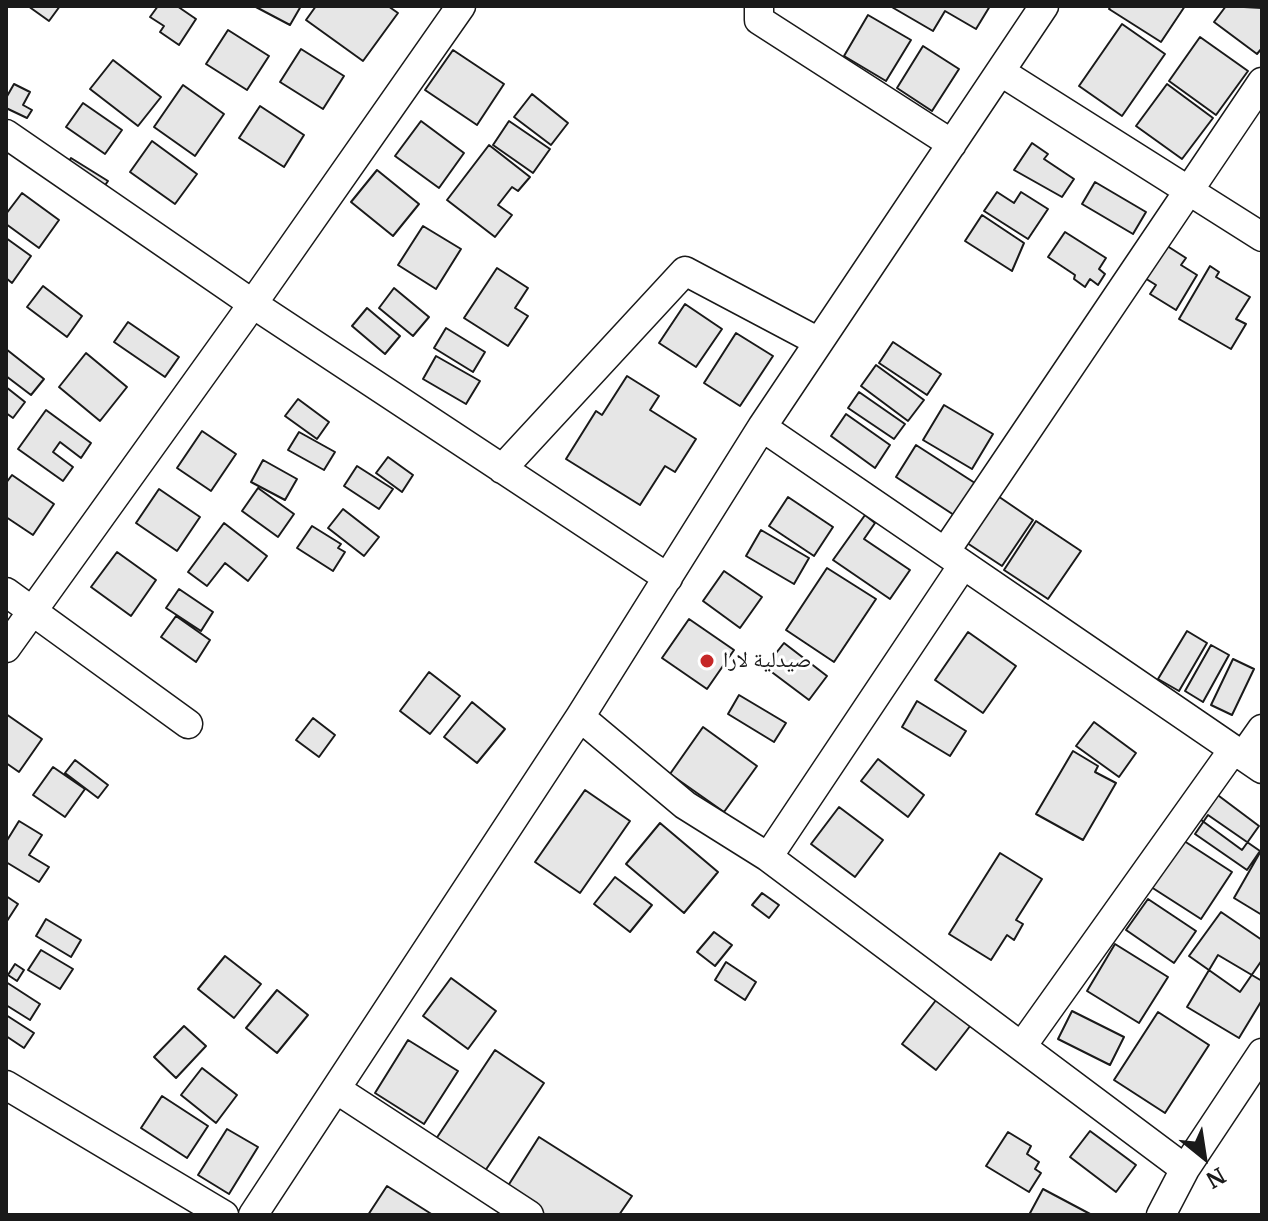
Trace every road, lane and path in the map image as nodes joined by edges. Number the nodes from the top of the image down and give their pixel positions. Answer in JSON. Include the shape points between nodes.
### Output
{"nodes":[{"id":1,"x":759,"y":6,"type":"edge"},
{"id":2,"x":1044,"y":6,"type":"edge"},
{"id":3,"x":458,"y":7,"type":"edge"},
{"id":4,"x":1001,"y":72,"type":"junction"},
{"id":5,"x":1262,"y":82,"type":"edge"},
{"id":6,"x":6,"y":134,"type":"edge"},
{"id":7,"x":952,"y":144,"type":"junction"},
{"id":8,"x":1191,"y":189,"type":"junction"},
{"id":9,"x":1262,"y":237,"type":"edge"},
{"id":10,"x":253,"y":304,"type":"junction"},
{"id":11,"x":819,"y":342,"type":"junction"},
{"id":12,"x":762,"y":427,"type":"junction"},
{"id":13,"x":502,"y":469,"type":"junction"},
{"id":14,"x":954,"y":558,"type":"junction"},
{"id":15,"x":668,"y":578,"type":"junction"},
{"id":16,"x":6,"y":592,"type":"edge"},
{"id":17,"x":33,"y":611,"type":"junction"},
{"id":18,"x":6,"y":648,"type":"edge"},
{"id":19,"x":580,"y":717,"type":"junction"},
{"id":20,"x":188,"y":724,"type":"dead end"},
{"id":21,"x":1262,"y":729,"type":"edge"},
{"id":22,"x":1246,"y":758,"type":"edge"},
{"id":23,"x":768,"y":857,"type":"junction"},
{"id":24,"x":1022,"y":1046,"type":"junction"},
{"id":25,"x":1262,"y":1053,"type":"edge"},
{"id":26,"x":6,"y":1085,"type":"edge"},
{"id":27,"x":336,"y":1089,"type":"junction"},
{"id":28,"x":1185,"y":1169,"type":"junction"},
{"id":29,"x":511,"y":1210,"type":"edge"},
{"id":30,"x":224,"y":1215,"type":"edge"},
{"id":31,"x":253,"y":1215,"type":"edge"},
{"id":32,"x":1161,"y":1215,"type":"edge"}],
"edges":[{"from":1,"to":7,"type":"street","via":[[759,20]]},
{"from":2,"to":4,"type":"street"},
{"from":3,"to":10,"type":"street"},
{"from":4,"to":7,"type":"street"},
{"from":4,"to":8,"type":"street"},
{"from":5,"to":8,"type":"street"},
{"from":6,"to":10,"type":"street"},
{"from":7,"to":11,"type":"street"},
{"from":8,"to":9,"type":"street"},
{"from":8,"to":14,"type":"street"},
{"from":10,"to":13,"type":"street"},
{"from":10,"to":17,"type":"street"},
{"from":11,"to":12,"type":"street"},
{"from":11,"to":13,"type":"street","via":[[685,271]]},
{"from":12,"to":14,"type":"street"},
{"from":12,"to":15,"type":"street"},
{"from":13,"to":15,"type":"street"},
{"from":14,"to":22,"type":"street"},
{"from":14,"to":23,"type":"street"},
{"from":15,"to":19,"type":"street"},
{"from":16,"to":17,"type":"street"},
{"from":17,"to":18,"type":"street"},
{"from":17,"to":20,"type":"street"},
{"from":19,"to":23,"type":"street","via":[[685,805]]},
{"from":19,"to":27,"type":"street"},
{"from":21,"to":22,"type":"street"},
{"from":22,"to":24,"type":"street"},
{"from":23,"to":24,"type":"street"},
{"from":24,"to":28,"type":"street"},
{"from":25,"to":28,"type":"street"},
{"from":26,"to":30,"type":"street"},
{"from":27,"to":29,"type":"street"},
{"from":27,"to":31,"type":"street"},
{"from":28,"to":32,"type":"street"}]}
